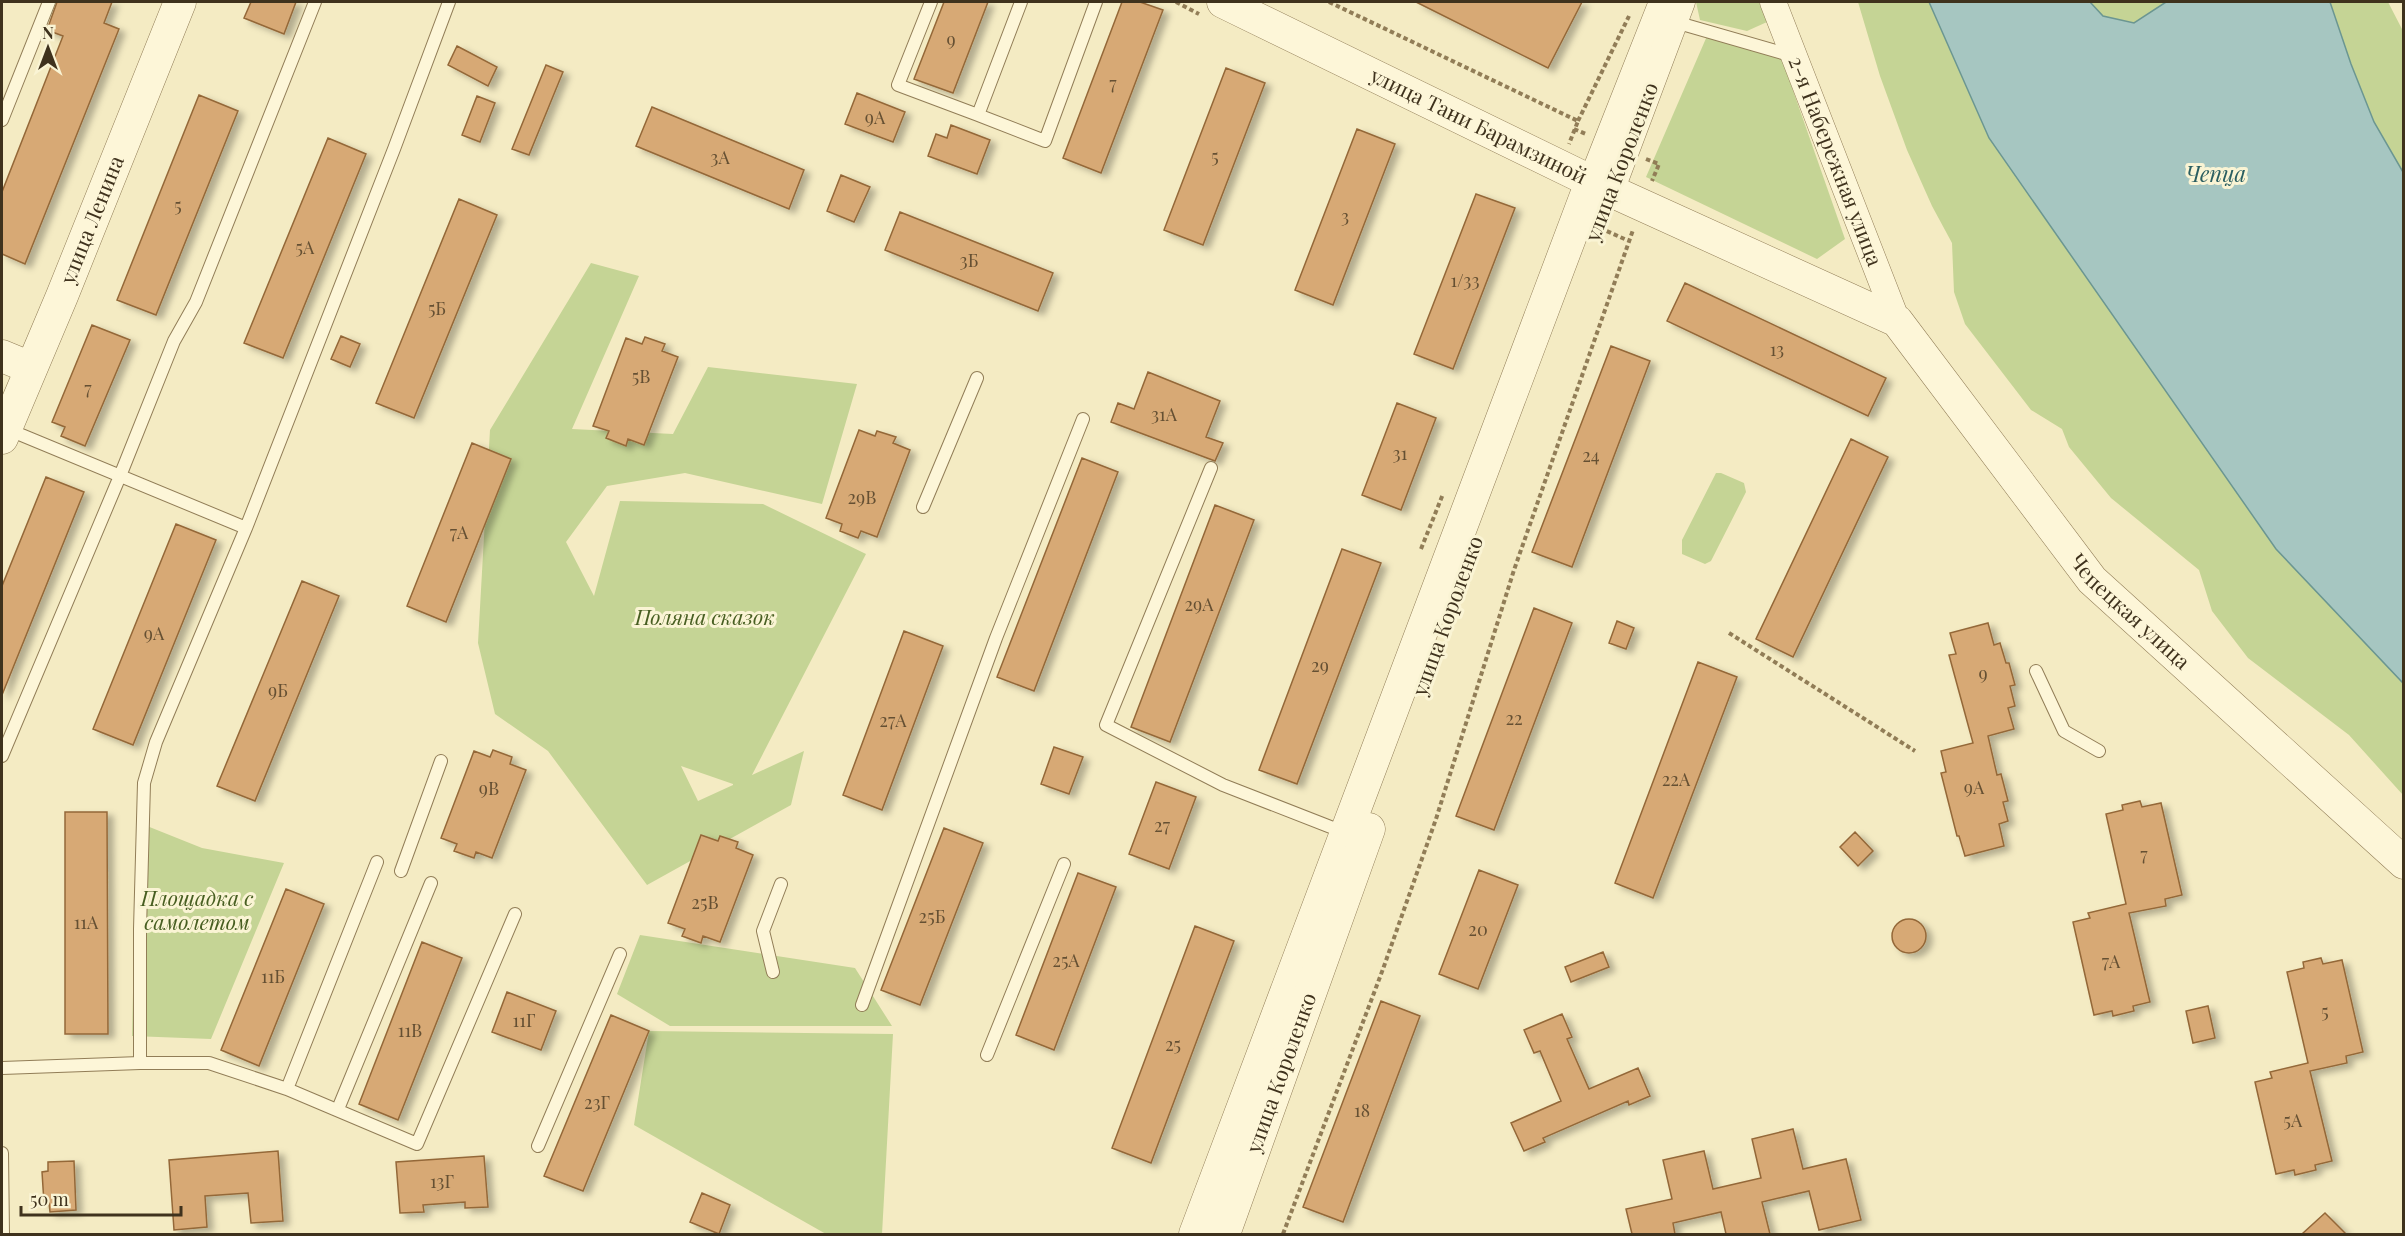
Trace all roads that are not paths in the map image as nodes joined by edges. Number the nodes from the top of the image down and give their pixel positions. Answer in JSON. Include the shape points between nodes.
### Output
{"nodes":[{"id":1,"x":49,"y":2,"type":"edge"},
{"id":2,"x":177,"y":2,"type":"edge"},
{"id":3,"x":315,"y":2,"type":"edge"},
{"id":4,"x":449,"y":2,"type":"edge"},
{"id":5,"x":931,"y":2,"type":"edge"},
{"id":6,"x":1021,"y":2,"type":"edge"},
{"id":7,"x":1096,"y":2,"type":"edge"},
{"id":8,"x":1773,"y":2,"type":"edge"},
{"id":9,"x":1673,"y":8,"type":"edge"},
{"id":10,"x":1215,"y":10,"type":"edge"},
{"id":11,"x":1794,"y":56,"type":"junction"},
{"id":12,"x":978,"y":115,"type":"junction"},
{"id":13,"x":2,"y":120,"type":"edge"},
{"id":14,"x":1601,"y":186,"type":"junction"},
{"id":15,"x":1897,"y":321,"type":"junction"},
{"id":16,"x":2,"y":356,"type":"edge"},
{"id":17,"x":31,"y":368,"type":"junction"},
{"id":18,"x":976,"y":378,"type":"dead end"},
{"id":19,"x":1083,"y":419,"type":"dead end"},
{"id":20,"x":4,"y":434,"type":"edge"},
{"id":21,"x":1211,"y":468,"type":"dead end"},
{"id":22,"x":120,"y":476,"type":"junction"},
{"id":23,"x":923,"y":507,"type":"dead end"},
{"id":24,"x":246,"y":528,"type":"junction"},
{"id":25,"x":2036,"y":671,"type":"dead end"},
{"id":26,"x":2099,"y":751,"type":"dead end"},
{"id":27,"x":2,"y":756,"type":"edge"},
{"id":28,"x":441,"y":761,"type":"dead end"},
{"id":29,"x":1355,"y":837,"type":"junction"},
{"id":30,"x":377,"y":862,"type":"dead end"},
{"id":31,"x":2403,"y":863,"type":"edge"},
{"id":32,"x":1064,"y":864,"type":"dead end"},
{"id":33,"x":401,"y":871,"type":"dead end"},
{"id":34,"x":431,"y":883,"type":"dead end"},
{"id":35,"x":781,"y":884,"type":"dead end"},
{"id":36,"x":515,"y":914,"type":"dead end"},
{"id":37,"x":620,"y":954,"type":"dead end"},
{"id":38,"x":773,"y":972,"type":"dead end"},
{"id":39,"x":862,"y":1005,"type":"dead end"},
{"id":40,"x":987,"y":1055,"type":"dead end"},
{"id":41,"x":140,"y":1063,"type":"junction"},
{"id":42,"x":2,"y":1068,"type":"edge"},
{"id":43,"x":287,"y":1089,"type":"junction"},
{"id":44,"x":338,"y":1109,"type":"junction"},
{"id":45,"x":538,"y":1146,"type":"dead end"},
{"id":46,"x":2,"y":1153,"type":"edge"},
{"id":47,"x":3,"y":1234,"type":"edge"},
{"id":48,"x":1195,"y":1234,"type":"edge"},
{"id":49,"x":1224,"y":1234,"type":"edge"}],
"edges":[{"from":1,"to":13,"type":"lane"},
{"from":2,"to":17,"type":"street","name":"улица Ленина"},
{"from":3,"to":22,"type":"lane","via":[[196,302],[174,341]]},
{"from":4,"to":24,"type":"lane"},
{"from":5,"to":12,"type":"lane","via":[[898,85]]},
{"from":6,"to":12,"type":"lane"},
{"from":7,"to":12,"type":"lane","via":[[1045,141]]},
{"from":8,"to":11,"type":"street","name":"2-я Набережная улица"},
{"from":9,"to":11,"type":"lane"},
{"from":9,"to":14,"type":"street","name":"улица Короленко"},
{"from":9,"to":14,"type":"street","name":"улица Короленко","via":[[1606,143]]},
{"from":10,"to":14,"type":"street","name":"улица Тани Барамзиной"},
{"from":11,"to":15,"type":"street","name":"2-я Набережная улица"},
{"from":14,"to":15,"type":"street","name":"улица Тани Барамзиной"},
{"from":14,"to":29,"type":"street","name":"улица Короленко","via":[[1476,542]]},
{"from":15,"to":31,"type":"street","name":"Чепецкая улица","via":[[2092,580]]},
{"from":16,"to":17,"type":"street"},
{"from":17,"to":20,"type":"street","name":"улица Ленина"},
{"from":18,"to":23,"type":"lane"},
{"from":19,"to":39,"type":"lane","via":[[996,638]]},
{"from":20,"to":22,"type":"lane"},
{"from":21,"to":29,"type":"lane","via":[[1106,725],[1223,785]]},
{"from":22,"to":24,"type":"lane"},
{"from":22,"to":27,"type":"lane"},
{"from":24,"to":41,"type":"lane","via":[[156,742],[144,783]]},
{"from":25,"to":26,"type":"lane","via":[[2064,731]]},
{"from":28,"to":33,"type":"lane"},
{"from":29,"to":48,"type":"street","name":"улица Короленко"},
{"from":29,"to":49,"type":"street","name":"улица Короленко"},
{"from":30,"to":43,"type":"lane"},
{"from":32,"to":40,"type":"lane"},
{"from":34,"to":44,"type":"lane"},
{"from":35,"to":38,"type":"lane","via":[[763,931]]},
{"from":36,"to":44,"type":"lane","via":[[417,1144]]},
{"from":37,"to":45,"type":"lane"},
{"from":41,"to":42,"type":"lane"},
{"from":41,"to":43,"type":"lane","via":[[209,1063]]},
{"from":43,"to":44,"type":"lane"},
{"from":46,"to":47,"type":"lane"}]}
